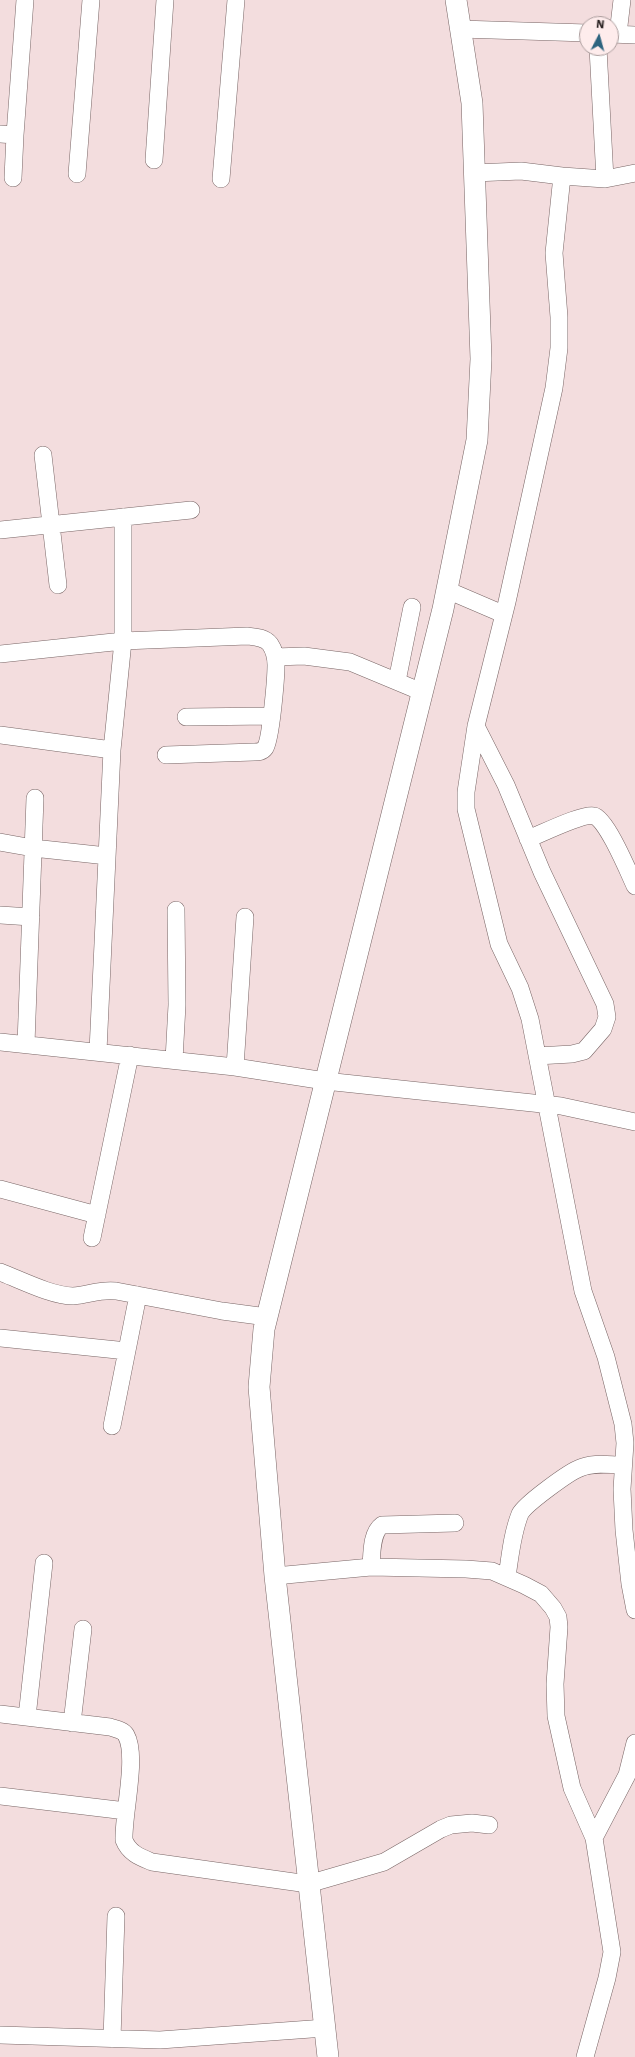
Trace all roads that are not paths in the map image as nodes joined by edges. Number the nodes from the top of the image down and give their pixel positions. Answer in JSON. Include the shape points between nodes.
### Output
{"nodes":[{"id":1,"x":25,"y":0,"type":"edge"},
{"id":2,"x":91,"y":0,"type":"edge"},
{"id":3,"x":165,"y":0,"type":"edge"},
{"id":4,"x":236,"y":0,"type":"edge"},
{"id":5,"x":456,"y":0,"type":"edge"},
{"id":6,"x":622,"y":0,"type":"edge"},
{"id":7,"x":618,"y":16,"type":"edge"},
{"id":8,"x":460,"y":29,"type":"junction"},
{"id":9,"x":579,"y":33,"type":"edge"},
{"id":10,"x":619,"y":34,"type":"edge"},
{"id":11,"x":635,"y":35,"type":"edge"},
{"id":12,"x":598,"y":56,"type":"edge"},
{"id":13,"x":8,"y":134,"type":"edge"},
{"id":14,"x":154,"y":160,"type":"dead end"},
{"id":15,"x":474,"y":173,"type":"junction"},
{"id":16,"x":77,"y":174,"type":"dead end"},
{"id":17,"x":635,"y":174,"type":"edge"},
{"id":18,"x":562,"y":176,"type":"junction"},
{"id":19,"x":13,"y":178,"type":"dead end"},
{"id":20,"x":221,"y":179,"type":"dead end"},
{"id":21,"x":605,"y":179,"type":"junction"},
{"id":22,"x":43,"y":455,"type":"dead end"},
{"id":23,"x":191,"y":510,"type":"dead end"},
{"id":24,"x":123,"y":517,"type":"junction"},
{"id":25,"x":50,"y":524,"type":"junction"},
{"id":26,"x":0,"y":530,"type":"edge"},
{"id":27,"x":58,"y":585,"type":"dead end"},
{"id":28,"x":447,"y":590,"type":"junction"},
{"id":29,"x":412,"y":608,"type":"dead end"},
{"id":30,"x":496,"y":611,"type":"dead end"},
{"id":31,"x":123,"y":641,"type":"junction"},
{"id":32,"x":0,"y":654,"type":"edge"},
{"id":33,"x":275,"y":658,"type":"junction"},
{"id":34,"x":397,"y":681,"type":"junction"},
{"id":35,"x":422,"y":692,"type":"junction"},
{"id":36,"x":271,"y":716,"type":"junction"},
{"id":37,"x":186,"y":717,"type":"dead end"},
{"id":38,"x":476,"y":726,"type":"junction"},
{"id":39,"x":0,"y":735,"type":"edge"},
{"id":40,"x":112,"y":750,"type":"junction"},
{"id":41,"x":166,"y":755,"type":"dead end"},
{"id":42,"x":35,"y":798,"type":"dead end"},
{"id":43,"x":528,"y":839,"type":"junction"},
{"id":44,"x":0,"y":842,"type":"edge"},
{"id":45,"x":33,"y":848,"type":"junction"},
{"id":46,"x":107,"y":856,"type":"junction"},
{"id":47,"x":635,"y":886,"type":"edge"},
{"id":48,"x":176,"y":910,"type":"dead end"},
{"id":49,"x":0,"y":915,"type":"edge"},
{"id":50,"x":31,"y":917,"type":"junction"},
{"id":51,"x":245,"y":917,"type":"dead end"},
{"id":52,"x":0,"y":1042,"type":"edge"},
{"id":53,"x":26,"y":1044,"type":"junction"},
{"id":54,"x":98,"y":1051,"type":"junction"},
{"id":55,"x":130,"y":1055,"type":"junction"},
{"id":56,"x":538,"y":1056,"type":"junction"},
{"id":57,"x":174,"y":1060,"type":"junction"},
{"id":58,"x":235,"y":1067,"type":"junction"},
{"id":59,"x":326,"y":1081,"type":"junction"},
{"id":60,"x":546,"y":1106,"type":"junction"},
{"id":61,"x":635,"y":1122,"type":"edge"},
{"id":62,"x":0,"y":1189,"type":"edge"},
{"id":63,"x":97,"y":1215,"type":"junction"},
{"id":64,"x":92,"y":1238,"type":"dead end"},
{"id":65,"x":0,"y":1272,"type":"edge"},
{"id":66,"x":138,"y":1295,"type":"junction"},
{"id":67,"x":267,"y":1317,"type":"junction"},
{"id":68,"x":0,"y":1338,"type":"edge"},
{"id":69,"x":127,"y":1351,"type":"junction"},
{"id":70,"x":112,"y":1426,"type":"dead end"},
{"id":71,"x":623,"y":1465,"type":"junction"},
{"id":72,"x":455,"y":1523,"type":"dead end"},
{"id":73,"x":44,"y":1563,"type":"dead end"},
{"id":74,"x":371,"y":1567,"type":"junction"},
{"id":75,"x":275,"y":1576,"type":"junction"},
{"id":76,"x":507,"y":1577,"type":"junction"},
{"id":77,"x":635,"y":1610,"type":"edge"},
{"id":78,"x":83,"y":1629,"type":"dead end"},
{"id":79,"x":0,"y":1714,"type":"edge"},
{"id":80,"x":27,"y":1718,"type":"junction"},
{"id":81,"x":72,"y":1723,"type":"junction"},
{"id":82,"x":635,"y":1746,"type":"edge"},
{"id":83,"x":0,"y":1796,"type":"edge"},
{"id":84,"x":126,"y":1811,"type":"junction"},
{"id":85,"x":489,"y":1825,"type":"dead end"},
{"id":86,"x":594,"y":1838,"type":"junction"},
{"id":87,"x":308,"y":1884,"type":"junction"},
{"id":88,"x":116,"y":1916,"type":"dead end"},
{"id":89,"x":325,"y":2028,"type":"junction"},
{"id":90,"x":0,"y":2035,"type":"edge"},
{"id":91,"x":112,"y":2039,"type":"junction"},
{"id":92,"x":328,"y":2057,"type":"edge"},
{"id":93,"x":585,"y":2057,"type":"edge"}],
"edges":[{"from":1,"to":13,"type":"street"},
{"from":2,"to":16,"type":"street"},
{"from":3,"to":14,"type":"street"},
{"from":4,"to":20,"type":"street"},
{"from":5,"to":8,"type":"main road"},
{"from":6,"to":7,"type":"street"},
{"from":8,"to":9,"type":"street"},
{"from":8,"to":15,"type":"main road","via":[[472,103]]},
{"from":10,"to":11,"type":"street"},
{"from":12,"to":21,"type":"street"},
{"from":13,"to":19,"type":"street"},
{"from":15,"to":18,"type":"street","via":[[521,171]]},
{"from":15,"to":28,"type":"main road","via":[[481,359],[477,440]]},
{"from":17,"to":21,"type":"street"},
{"from":18,"to":21,"type":"street"},
{"from":18,"to":38,"type":"street","via":[[554,253],[559,317],[554,388],[507,602]]},
{"from":22,"to":25,"type":"street"},
{"from":23,"to":24,"type":"street"},
{"from":24,"to":25,"type":"street"},
{"from":24,"to":31,"type":"street"},
{"from":25,"to":26,"type":"street"},
{"from":25,"to":27,"type":"street"},
{"from":28,"to":30,"type":"street"},
{"from":28,"to":35,"type":"main road"},
{"from":29,"to":34,"type":"street"},
{"from":31,"to":32,"type":"street"},
{"from":31,"to":33,"type":"street","via":[[247,636],[269,643]]},
{"from":31,"to":40,"type":"street"},
{"from":33,"to":34,"type":"street","via":[[304,656],[350,662]]},
{"from":33,"to":36,"type":"street"},
{"from":34,"to":35,"type":"street"},
{"from":35,"to":59,"type":"main road"},
{"from":36,"to":37,"type":"street"},
{"from":36,"to":41,"type":"street","via":[[267,744],[261,752]]},
{"from":38,"to":43,"type":"street","via":[[506,785]]},
{"from":38,"to":56,"type":"street","via":[[466,792],[466,809],[499,944],[520,988]]},
{"from":39,"to":40,"type":"street"},
{"from":40,"to":46,"type":"street"},
{"from":42,"to":45,"type":"street"},
{"from":43,"to":47,"type":"street","via":[[581,818],[601,818]]},
{"from":43,"to":56,"type":"street","via":[[598,986],[607,1017],[603,1029],[584,1051]]},
{"from":44,"to":45,"type":"street"},
{"from":45,"to":46,"type":"street"},
{"from":45,"to":50,"type":"street"},
{"from":46,"to":54,"type":"street"},
{"from":48,"to":57,"type":"street","via":[[177,1005]]},
{"from":49,"to":50,"type":"street"},
{"from":50,"to":53,"type":"street"},
{"from":51,"to":58,"type":"street"},
{"from":52,"to":53,"type":"street"},
{"from":53,"to":54,"type":"street"},
{"from":54,"to":55,"type":"street"},
{"from":55,"to":57,"type":"street"},
{"from":55,"to":63,"type":"street"},
{"from":56,"to":60,"type":"street"},
{"from":57,"to":58,"type":"street"},
{"from":58,"to":59,"type":"street"},
{"from":59,"to":60,"type":"street"},
{"from":59,"to":67,"type":"main road"},
{"from":60,"to":61,"type":"street","via":[[561,1106]]},
{"from":60,"to":71,"type":"street","via":[[583,1291],[606,1357],[623,1424]]},
{"from":62,"to":63,"type":"street"},
{"from":63,"to":64,"type":"street"},
{"from":65,"to":66,"type":"street","via":[[65,1295],[103,1289]]},
{"from":66,"to":67,"type":"street"},
{"from":66,"to":69,"type":"street"},
{"from":67,"to":75,"type":"main road","via":[[259,1387]]},
{"from":68,"to":69,"type":"street"},
{"from":69,"to":70,"type":"street"},
{"from":71,"to":76,"type":"street","via":[[580,1468],[530,1502],[521,1513]]},
{"from":71,"to":77,"type":"street","via":[[624,1530]]},
{"from":72,"to":74,"type":"street","via":[[382,1524],[375,1534]]},
{"from":73,"to":80,"type":"street"},
{"from":74,"to":75,"type":"street"},
{"from":74,"to":76,"type":"street","via":[[466,1569],[492,1571]]},
{"from":75,"to":87,"type":"main road"},
{"from":76,"to":86,"type":"street","via":[[541,1594],[558,1617],[556,1716],[572,1788]]},
{"from":78,"to":81,"type":"street"},
{"from":79,"to":80,"type":"street"},
{"from":80,"to":81,"type":"street"},
{"from":81,"to":84,"type":"street","via":[[110,1727],[126,1734],[131,1749]]},
{"from":82,"to":86,"type":"street","via":[[627,1775]]},
{"from":83,"to":84,"type":"street"},
{"from":84,"to":87,"type":"street","via":[[124,1832],[127,1847],[136,1856],[152,1862]]},
{"from":85,"to":87,"type":"street","via":[[451,1825],[384,1862]]},
{"from":86,"to":93,"type":"street","via":[[612,1952]]},
{"from":87,"to":89,"type":"main road"},
{"from":88,"to":91,"type":"street"},
{"from":89,"to":91,"type":"street","via":[[160,2040]]},
{"from":89,"to":92,"type":"main road"},
{"from":90,"to":91,"type":"street"}]}
